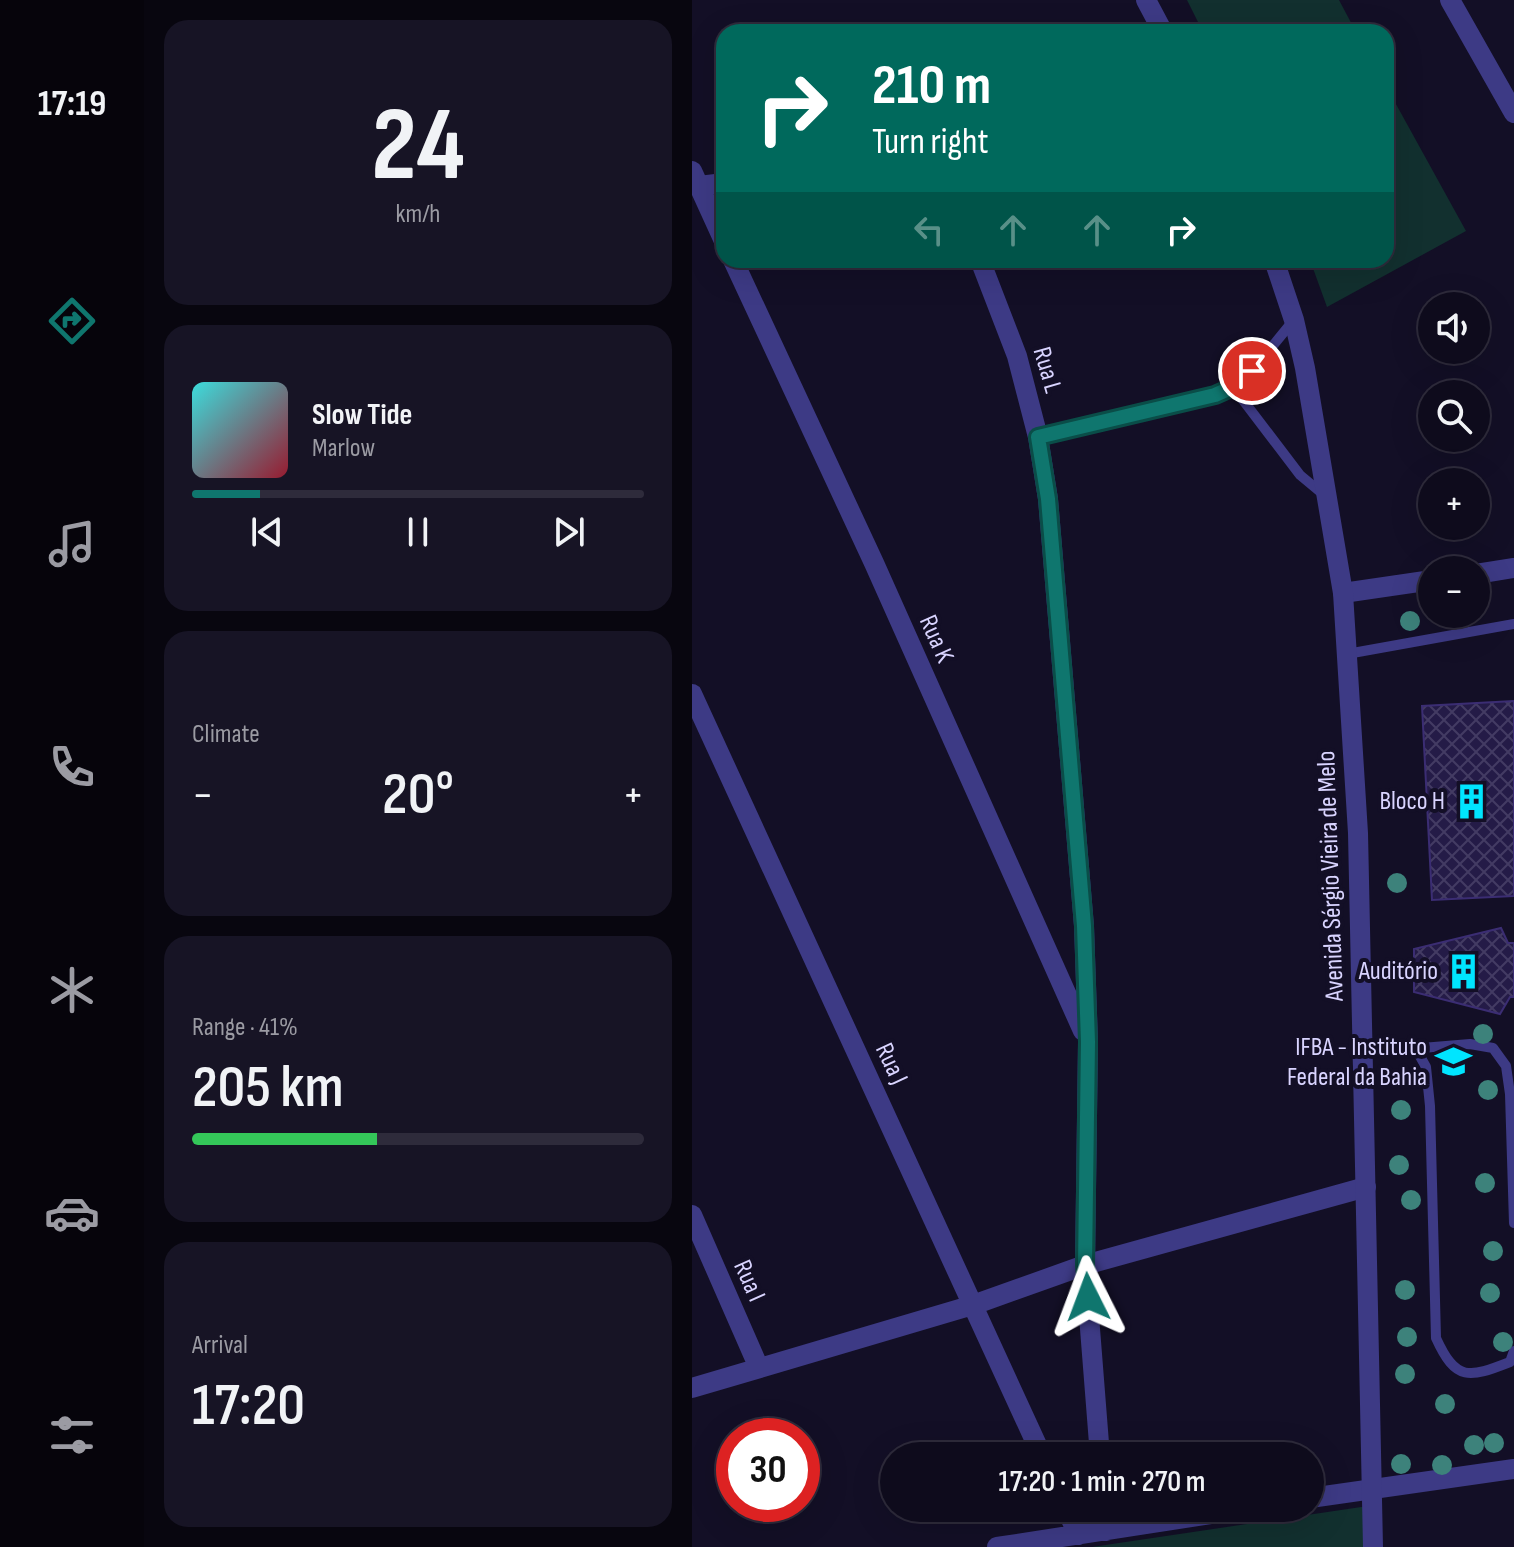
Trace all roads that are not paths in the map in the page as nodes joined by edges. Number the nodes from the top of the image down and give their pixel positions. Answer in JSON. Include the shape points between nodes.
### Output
{"nodes":[{"id":1,"x":1146,"y":0,"type":"edge"},
{"id":2,"x":1450,"y":0,"type":"edge"},
{"id":3,"x":1159,"y":24,"type":"edge"},
{"id":4,"x":1514,"y":113,"type":"edge"},
{"id":5,"x":695,"y":179,"type":"edge"},
{"id":6,"x":716,"y":182,"type":"edge"},
{"id":7,"x":716,"y":224,"type":"edge"},
{"id":8,"x":737,"y":268,"type":"edge"},
{"id":9,"x":983,"y":268,"type":"edge"},
{"id":10,"x":1277,"y":268,"type":"edge"},
{"id":11,"x":1294,"y":320,"type":"junction"},
{"id":12,"x":1233,"y":387,"type":"junction"},
{"id":13,"x":1038,"y":437,"type":"junction"},
{"id":14,"x":1327,"y":497,"type":"junction"},
{"id":15,"x":1514,"y":568,"type":"edge"},
{"id":16,"x":1490,"y":572,"type":"edge"},
{"id":17,"x":1418,"y":582,"type":"edge"},
{"id":18,"x":1343,"y":593,"type":"junction"},
{"id":19,"x":1514,"y":624,"type":"edge"},
{"id":20,"x":1347,"y":654,"type":"junction"},
{"id":21,"x":692,"y":694,"type":"edge"},
{"id":22,"x":1088,"y":1042,"type":"junction"},
{"id":23,"x":1416,"y":1049,"type":"junction"},
{"id":24,"x":1362,"y":1053,"type":"junction"},
{"id":25,"x":1366,"y":1187,"type":"junction"},
{"id":26,"x":692,"y":1215,"type":"edge"},
{"id":27,"x":1514,"y":1223,"type":"edge"},
{"id":28,"x":1085,"y":1265,"type":"junction"},
{"id":29,"x":973,"y":1305,"type":"junction"},
{"id":30,"x":1514,"y":1351,"type":"edge"},
{"id":31,"x":759,"y":1368,"type":"junction"},
{"id":32,"x":692,"y":1388,"type":"edge"},
{"id":33,"x":1036,"y":1442,"type":"edge"},
{"id":34,"x":1099,"y":1442,"type":"edge"},
{"id":35,"x":1514,"y":1469,"type":"edge"},
{"id":36,"x":1372,"y":1488,"type":"junction"},
{"id":37,"x":1324,"y":1496,"type":"edge"},
{"id":38,"x":1072,"y":1522,"type":"edge"},
{"id":39,"x":1105,"y":1522,"type":"edge"},
{"id":40,"x":1162,"y":1522,"type":"edge"},
{"id":41,"x":1106,"y":1531,"type":"junction"},
{"id":42,"x":1078,"y":1535,"type":"junction"},
{"id":43,"x":1004,"y":1546,"type":"edge"},
{"id":44,"x":1373,"y":1547,"type":"edge"}],
"edges":[{"from":1,"to":3,"type":"street"},
{"from":2,"to":4,"type":"street"},
{"from":5,"to":6,"type":"street"},
{"from":5,"to":7,"type":"street"},
{"from":8,"to":22,"type":"street","name":"Rua K"},
{"from":9,"to":13,"type":"street","name":"Rua L","via":[[1017,356]]},
{"from":10,"to":11,"type":"street","name":"Avenida Sérgio Vieira de Melo"},
{"from":11,"to":12,"type":"lane"},
{"from":11,"to":14,"type":"street","name":"Avenida Sérgio Vieira de Melo"},
{"from":12,"to":13,"type":"lane"},
{"from":12,"to":14,"type":"lane","via":[[1300,475]]},
{"from":13,"to":22,"type":"street","name":"Rua L","via":[[1048,499],[1081,894]]},
{"from":14,"to":18,"type":"street","name":"Avenida Sérgio Vieira de Melo"},
{"from":15,"to":16,"type":"street"},
{"from":17,"to":18,"type":"street"},
{"from":18,"to":20,"type":"street","name":"Avenida Sérgio Vieira de Melo"},
{"from":19,"to":20,"type":"lane"},
{"from":20,"to":24,"type":"street","name":"Avenida Sérgio Vieira de Melo","via":[[1358,833]]},
{"from":21,"to":29,"type":"street","name":"Rua J"},
{"from":22,"to":28,"type":"street","name":"Rua L"},
{"from":23,"to":24,"type":"lane"},
{"from":23,"to":27,"type":"lane","via":[[1470,1044],[1493,1048],[1506,1066]]},
{"from":23,"to":30,"type":"lane","via":[[1426,1067],[1430,1106],[1436,1338],[1445,1360],[1464,1374],[1480,1374],[1510,1362]]},
{"from":24,"to":25,"type":"street","name":"Avenida Sérgio Vieira de Melo"},
{"from":25,"to":28,"type":"street"},
{"from":25,"to":36,"type":"street","name":"Avenida Sérgio Vieira de Melo"},
{"from":26,"to":31,"type":"street","name":"Rua I"},
{"from":28,"to":29,"type":"street"},
{"from":28,"to":34,"type":"street","name":"Rua L"},
{"from":29,"to":31,"type":"street"},
{"from":29,"to":33,"type":"street","name":"Rua J"},
{"from":31,"to":32,"type":"street"},
{"from":35,"to":36,"type":"street"},
{"from":36,"to":37,"type":"street"},
{"from":36,"to":44,"type":"street","name":"Avenida Sérgio Vieira de Melo"},
{"from":38,"to":42,"type":"street"},
{"from":39,"to":41,"type":"street"},
{"from":40,"to":41,"type":"street"},
{"from":41,"to":42,"type":"street"},
{"from":42,"to":43,"type":"street"}]}
